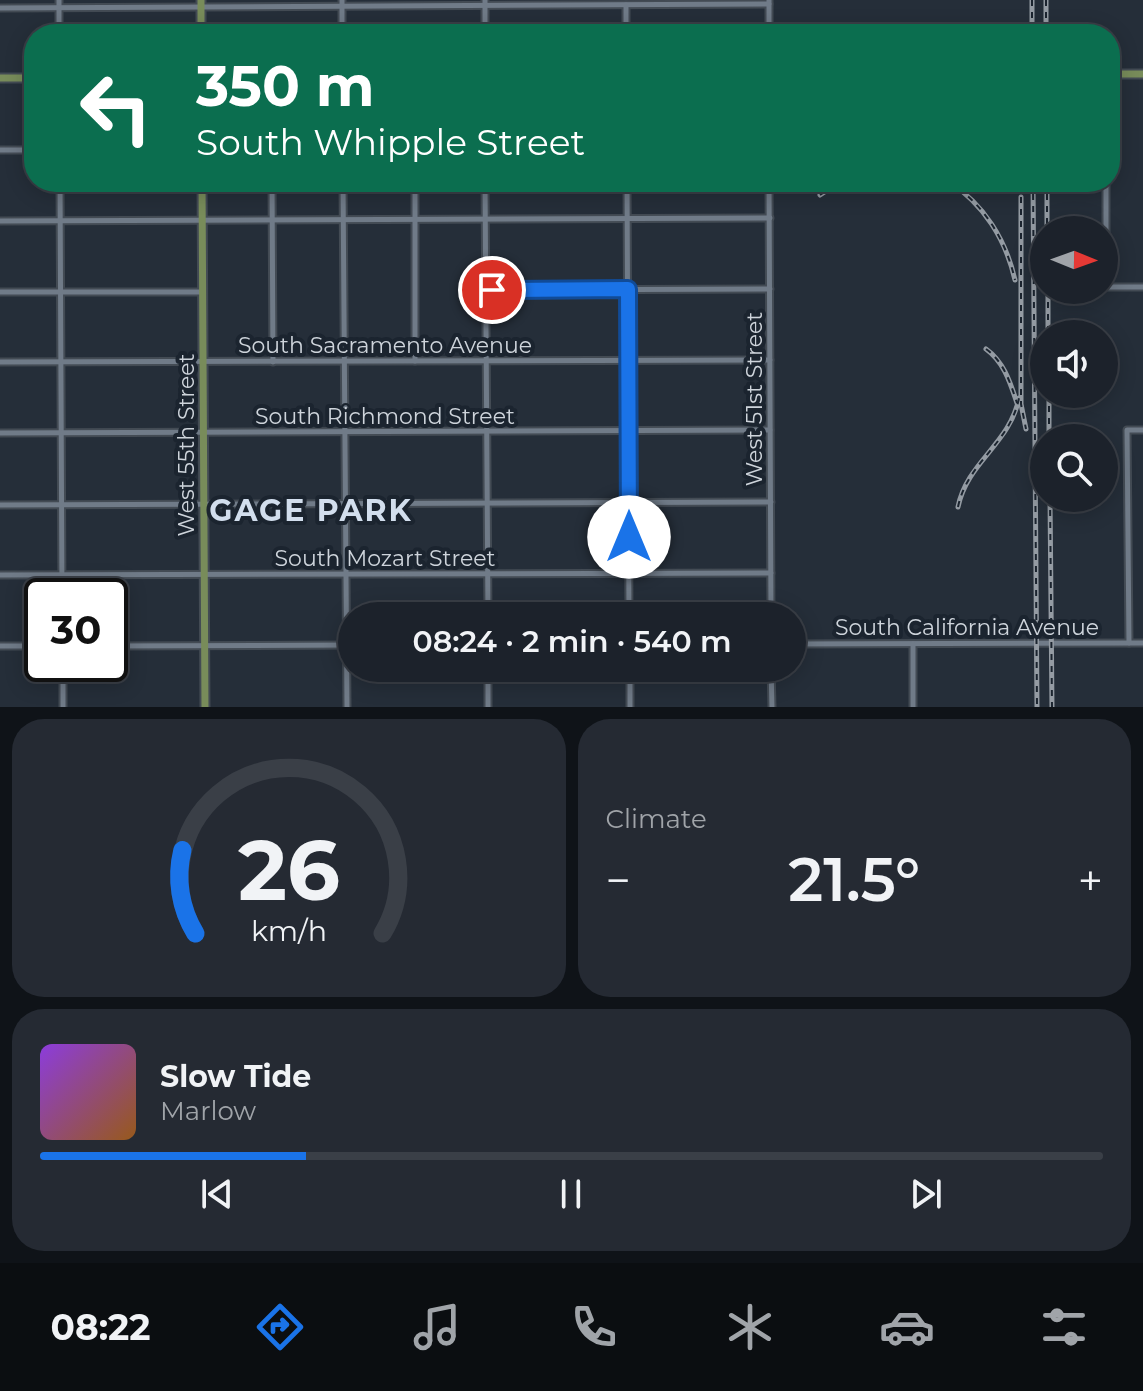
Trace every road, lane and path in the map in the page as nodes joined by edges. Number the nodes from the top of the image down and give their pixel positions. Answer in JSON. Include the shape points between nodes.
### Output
{"nodes":[{"id":1,"x":769,"y":2,"type":"edge"},
{"id":2,"x":201,"y":3,"type":"edge"},
{"id":3,"x":342,"y":3,"type":"edge"},
{"id":4,"x":485,"y":3,"type":"edge"},
{"id":5,"x":59,"y":4,"type":"edge"},
{"id":6,"x":626,"y":5,"type":"junction"},
{"id":7,"x":0,"y":8,"type":"edge"},
{"id":8,"x":201,"y":24,"type":"edge"},
{"id":9,"x":342,"y":24,"type":"edge"},
{"id":10,"x":485,"y":24,"type":"edge"},
{"id":11,"x":626,"y":24,"type":"edge"},
{"id":12,"x":769,"y":24,"type":"edge"},
{"id":13,"x":1120,"y":74,"type":"edge"},
{"id":14,"x":1143,"y":74,"type":"edge"},
{"id":15,"x":0,"y":78,"type":"edge"},
{"id":16,"x":24,"y":78,"type":"edge"},
{"id":17,"x":0,"y":150,"type":"edge"},
{"id":18,"x":24,"y":150,"type":"edge"},
{"id":19,"x":60,"y":192,"type":"edge"},
{"id":20,"x":202,"y":192,"type":"edge"},
{"id":21,"x":272,"y":192,"type":"edge"},
{"id":22,"x":343,"y":192,"type":"edge"},
{"id":23,"x":415,"y":192,"type":"edge"},
{"id":24,"x":485,"y":192,"type":"edge"},
{"id":25,"x":627,"y":192,"type":"edge"},
{"id":26,"x":769,"y":192,"type":"edge"},
{"id":27,"x":1106,"y":192,"type":"edge"},
{"id":28,"x":1106,"y":216,"type":"edge"},
{"id":29,"x":770,"y":218,"type":"junction"},
{"id":30,"x":415,"y":219,"type":"junction"},
{"id":31,"x":485,"y":219,"type":"junction"},
{"id":32,"x":627,"y":219,"type":"junction"},
{"id":33,"x":202,"y":220,"type":"junction"},
{"id":34,"x":272,"y":220,"type":"junction"},
{"id":35,"x":343,"y":220,"type":"junction"},
{"id":36,"x":0,"y":221,"type":"edge"},
{"id":37,"x":60,"y":221,"type":"junction"},
{"id":38,"x":1118,"y":287,"type":"edge"},
{"id":39,"x":1143,"y":287,"type":"edge"},
{"id":40,"x":628,"y":289,"type":"junction"},
{"id":41,"x":770,"y":289,"type":"junction"},
{"id":42,"x":486,"y":290,"type":"junction"},
{"id":43,"x":0,"y":292,"type":"edge"},
{"id":44,"x":60,"y":292,"type":"junction"},
{"id":45,"x":203,"y":292,"type":"junction"},
{"id":46,"x":628,"y":360,"type":"junction"},
{"id":47,"x":770,"y":360,"type":"junction"},
{"id":48,"x":344,"y":361,"type":"junction"},
{"id":49,"x":415,"y":361,"type":"junction"},
{"id":50,"x":486,"y":361,"type":"junction"},
{"id":51,"x":0,"y":362,"type":"edge"},
{"id":52,"x":61,"y":362,"type":"junction"},
{"id":53,"x":203,"y":362,"type":"junction"},
{"id":54,"x":273,"y":362,"type":"junction"},
{"id":55,"x":770,"y":430,"type":"junction"},
{"id":56,"x":1143,"y":430,"type":"edge"},
{"id":57,"x":487,"y":431,"type":"junction"},
{"id":58,"x":628,"y":431,"type":"junction"},
{"id":59,"x":204,"y":432,"type":"junction"},
{"id":60,"x":345,"y":432,"type":"junction"},
{"id":61,"x":0,"y":433,"type":"edge"},
{"id":62,"x":61,"y":433,"type":"junction"},
{"id":63,"x":629,"y":502,"type":"junction"},
{"id":64,"x":771,"y":502,"type":"junction"},
{"id":65,"x":487,"y":503,"type":"junction"},
{"id":66,"x":204,"y":504,"type":"junction"},
{"id":67,"x":345,"y":504,"type":"junction"},
{"id":68,"x":0,"y":505,"type":"edge"},
{"id":69,"x":62,"y":505,"type":"junction"},
{"id":70,"x":629,"y":573,"type":"junction"},
{"id":71,"x":771,"y":573,"type":"junction"},
{"id":72,"x":346,"y":574,"type":"junction"},
{"id":73,"x":487,"y":574,"type":"junction"},
{"id":74,"x":0,"y":575,"type":"edge"},
{"id":75,"x":62,"y":575,"type":"junction"},
{"id":76,"x":205,"y":575,"type":"junction"},
{"id":77,"x":347,"y":602,"type":"edge"},
{"id":78,"x":488,"y":602,"type":"edge"},
{"id":79,"x":629,"y":602,"type":"edge"},
{"id":80,"x":771,"y":602,"type":"edge"},
{"id":81,"x":1129,"y":643,"type":"junction"},
{"id":82,"x":1143,"y":643,"type":"edge"},
{"id":83,"x":806,"y":644,"type":"edge"},
{"id":84,"x":913,"y":644,"type":"junction"},
{"id":85,"x":338,"y":645,"type":"edge"},
{"id":86,"x":0,"y":646,"type":"edge"},
{"id":87,"x":24,"y":646,"type":"edge"},
{"id":88,"x":128,"y":646,"type":"edge"},
{"id":89,"x":205,"y":646,"type":"junction"},
{"id":90,"x":63,"y":682,"type":"edge"},
{"id":91,"x":348,"y":682,"type":"edge"},
{"id":92,"x":488,"y":682,"type":"edge"},
{"id":93,"x":630,"y":682,"type":"edge"},
{"id":94,"x":771,"y":682,"type":"edge"},
{"id":95,"x":63,"y":707,"type":"edge"},
{"id":96,"x":205,"y":707,"type":"edge"},
{"id":97,"x":347,"y":707,"type":"edge"},
{"id":98,"x":488,"y":707,"type":"edge"},
{"id":99,"x":630,"y":707,"type":"edge"},
{"id":100,"x":772,"y":707,"type":"edge"},
{"id":101,"x":913,"y":707,"type":"edge"}],
"edges":[{"from":1,"to":6,"type":"street"},
{"from":1,"to":12,"type":"street"},
{"from":2,"to":3,"type":"street"},
{"from":2,"to":5,"type":"street"},
{"from":2,"to":8,"type":"main road"},
{"from":3,"to":4,"type":"street"},
{"from":3,"to":9,"type":"street"},
{"from":4,"to":6,"type":"street"},
{"from":4,"to":10,"type":"street"},
{"from":5,"to":7,"type":"street"},
{"from":6,"to":11,"type":"street"},
{"from":13,"to":14,"type":"main road"},
{"from":15,"to":16,"type":"main road"},
{"from":17,"to":18,"type":"street"},
{"from":19,"to":37,"type":"street"},
{"from":20,"to":33,"type":"main road","name":"West 55th Street"},
{"from":21,"to":34,"type":"street"},
{"from":22,"to":35,"type":"street"},
{"from":23,"to":30,"type":"street"},
{"from":24,"to":31,"type":"street"},
{"from":25,"to":32,"type":"street"},
{"from":26,"to":29,"type":"street","name":"West 51st Street"},
{"from":27,"to":28,"type":"street"},
{"from":29,"to":32,"type":"street"},
{"from":29,"to":41,"type":"street","name":"West 51st Street"},
{"from":30,"to":31,"type":"street"},
{"from":30,"to":35,"type":"street"},
{"from":30,"to":49,"type":"street"},
{"from":31,"to":32,"type":"street"},
{"from":31,"to":42,"type":"street"},
{"from":32,"to":40,"type":"street"},
{"from":33,"to":34,"type":"street"},
{"from":33,"to":37,"type":"street"},
{"from":33,"to":45,"type":"main road","name":"West 55th Street"},
{"from":34,"to":35,"type":"street"},
{"from":34,"to":54,"type":"street"},
{"from":35,"to":48,"type":"street"},
{"from":36,"to":37,"type":"street"},
{"from":37,"to":44,"type":"street"},
{"from":38,"to":39,"type":"street"},
{"from":40,"to":41,"type":"street"},
{"from":40,"to":42,"type":"street"},
{"from":40,"to":46,"type":"street"},
{"from":41,"to":47,"type":"street","name":"West 51st Street"},
{"from":42,"to":50,"type":"street"},
{"from":43,"to":44,"type":"street"},
{"from":44,"to":45,"type":"street"},
{"from":44,"to":52,"type":"street"},
{"from":45,"to":53,"type":"main road","name":"West 55th Street"},
{"from":46,"to":47,"type":"street","name":"South Sacramento Avenue"},
{"from":46,"to":50,"type":"street","name":"South Sacramento Avenue"},
{"from":46,"to":58,"type":"street"},
{"from":47,"to":55,"type":"street","name":"West 51st Street"},
{"from":48,"to":49,"type":"street","name":"South Sacramento Avenue"},
{"from":48,"to":54,"type":"street","name":"South Sacramento Avenue"},
{"from":48,"to":60,"type":"street"},
{"from":49,"to":50,"type":"street","name":"South Sacramento Avenue"},
{"from":50,"to":57,"type":"street"},
{"from":51,"to":52,"type":"street","name":"South Sacramento Avenue"},
{"from":52,"to":53,"type":"street","name":"South Sacramento Avenue"},
{"from":52,"to":62,"type":"street"},
{"from":53,"to":54,"type":"street","name":"South Sacramento Avenue"},
{"from":53,"to":59,"type":"main road","name":"West 55th Street"},
{"from":55,"to":58,"type":"street","name":"South Richmond Street"},
{"from":55,"to":64,"type":"street","name":"West 51st Street"},
{"from":56,"to":81,"type":"street","via":[[1127,430]]},
{"from":57,"to":58,"type":"street","name":"South Richmond Street"},
{"from":57,"to":60,"type":"street","name":"South Richmond Street"},
{"from":57,"to":65,"type":"street"},
{"from":58,"to":63,"type":"street"},
{"from":59,"to":60,"type":"street","name":"South Richmond Street"},
{"from":59,"to":62,"type":"street","name":"South Richmond Street"},
{"from":59,"to":66,"type":"main road","name":"West 55th Street"},
{"from":60,"to":67,"type":"street"},
{"from":61,"to":62,"type":"street","name":"South Richmond Street"},
{"from":62,"to":69,"type":"street"},
{"from":63,"to":64,"type":"street"},
{"from":63,"to":65,"type":"street"},
{"from":63,"to":70,"type":"street"},
{"from":64,"to":71,"type":"street","name":"West 51st Street"},
{"from":65,"to":67,"type":"street"},
{"from":65,"to":73,"type":"street"},
{"from":66,"to":67,"type":"street"},
{"from":66,"to":69,"type":"street"},
{"from":66,"to":76,"type":"main road","name":"West 55th Street"},
{"from":67,"to":72,"type":"street"},
{"from":68,"to":69,"type":"street"},
{"from":69,"to":75,"type":"street"},
{"from":70,"to":71,"type":"street","name":"South Mozart Street"},
{"from":70,"to":73,"type":"street","name":"South Mozart Street"},
{"from":70,"to":79,"type":"street"},
{"from":71,"to":80,"type":"street","name":"West 51st Street"},
{"from":72,"to":73,"type":"street","name":"South Mozart Street"},
{"from":72,"to":76,"type":"street","name":"South Mozart Street"},
{"from":72,"to":77,"type":"street"},
{"from":73,"to":78,"type":"street"},
{"from":74,"to":75,"type":"street","name":"South Mozart Street"},
{"from":75,"to":76,"type":"street","name":"South Mozart Street"},
{"from":76,"to":89,"type":"main road","name":"West 55th Street"},
{"from":81,"to":82,"type":"street","name":"South California Avenue"},
{"from":81,"to":84,"type":"street","name":"South California Avenue"},
{"from":83,"to":84,"type":"street","name":"South California Avenue"},
{"from":84,"to":101,"type":"street"},
{"from":85,"to":89,"type":"street"},
{"from":86,"to":87,"type":"street"},
{"from":88,"to":89,"type":"street"},
{"from":89,"to":96,"type":"main road","name":"West 55th Street"},
{"from":90,"to":95,"type":"street"},
{"from":91,"to":97,"type":"street"},
{"from":92,"to":98,"type":"street"},
{"from":93,"to":99,"type":"street"},
{"from":94,"to":100,"type":"street"}]}
